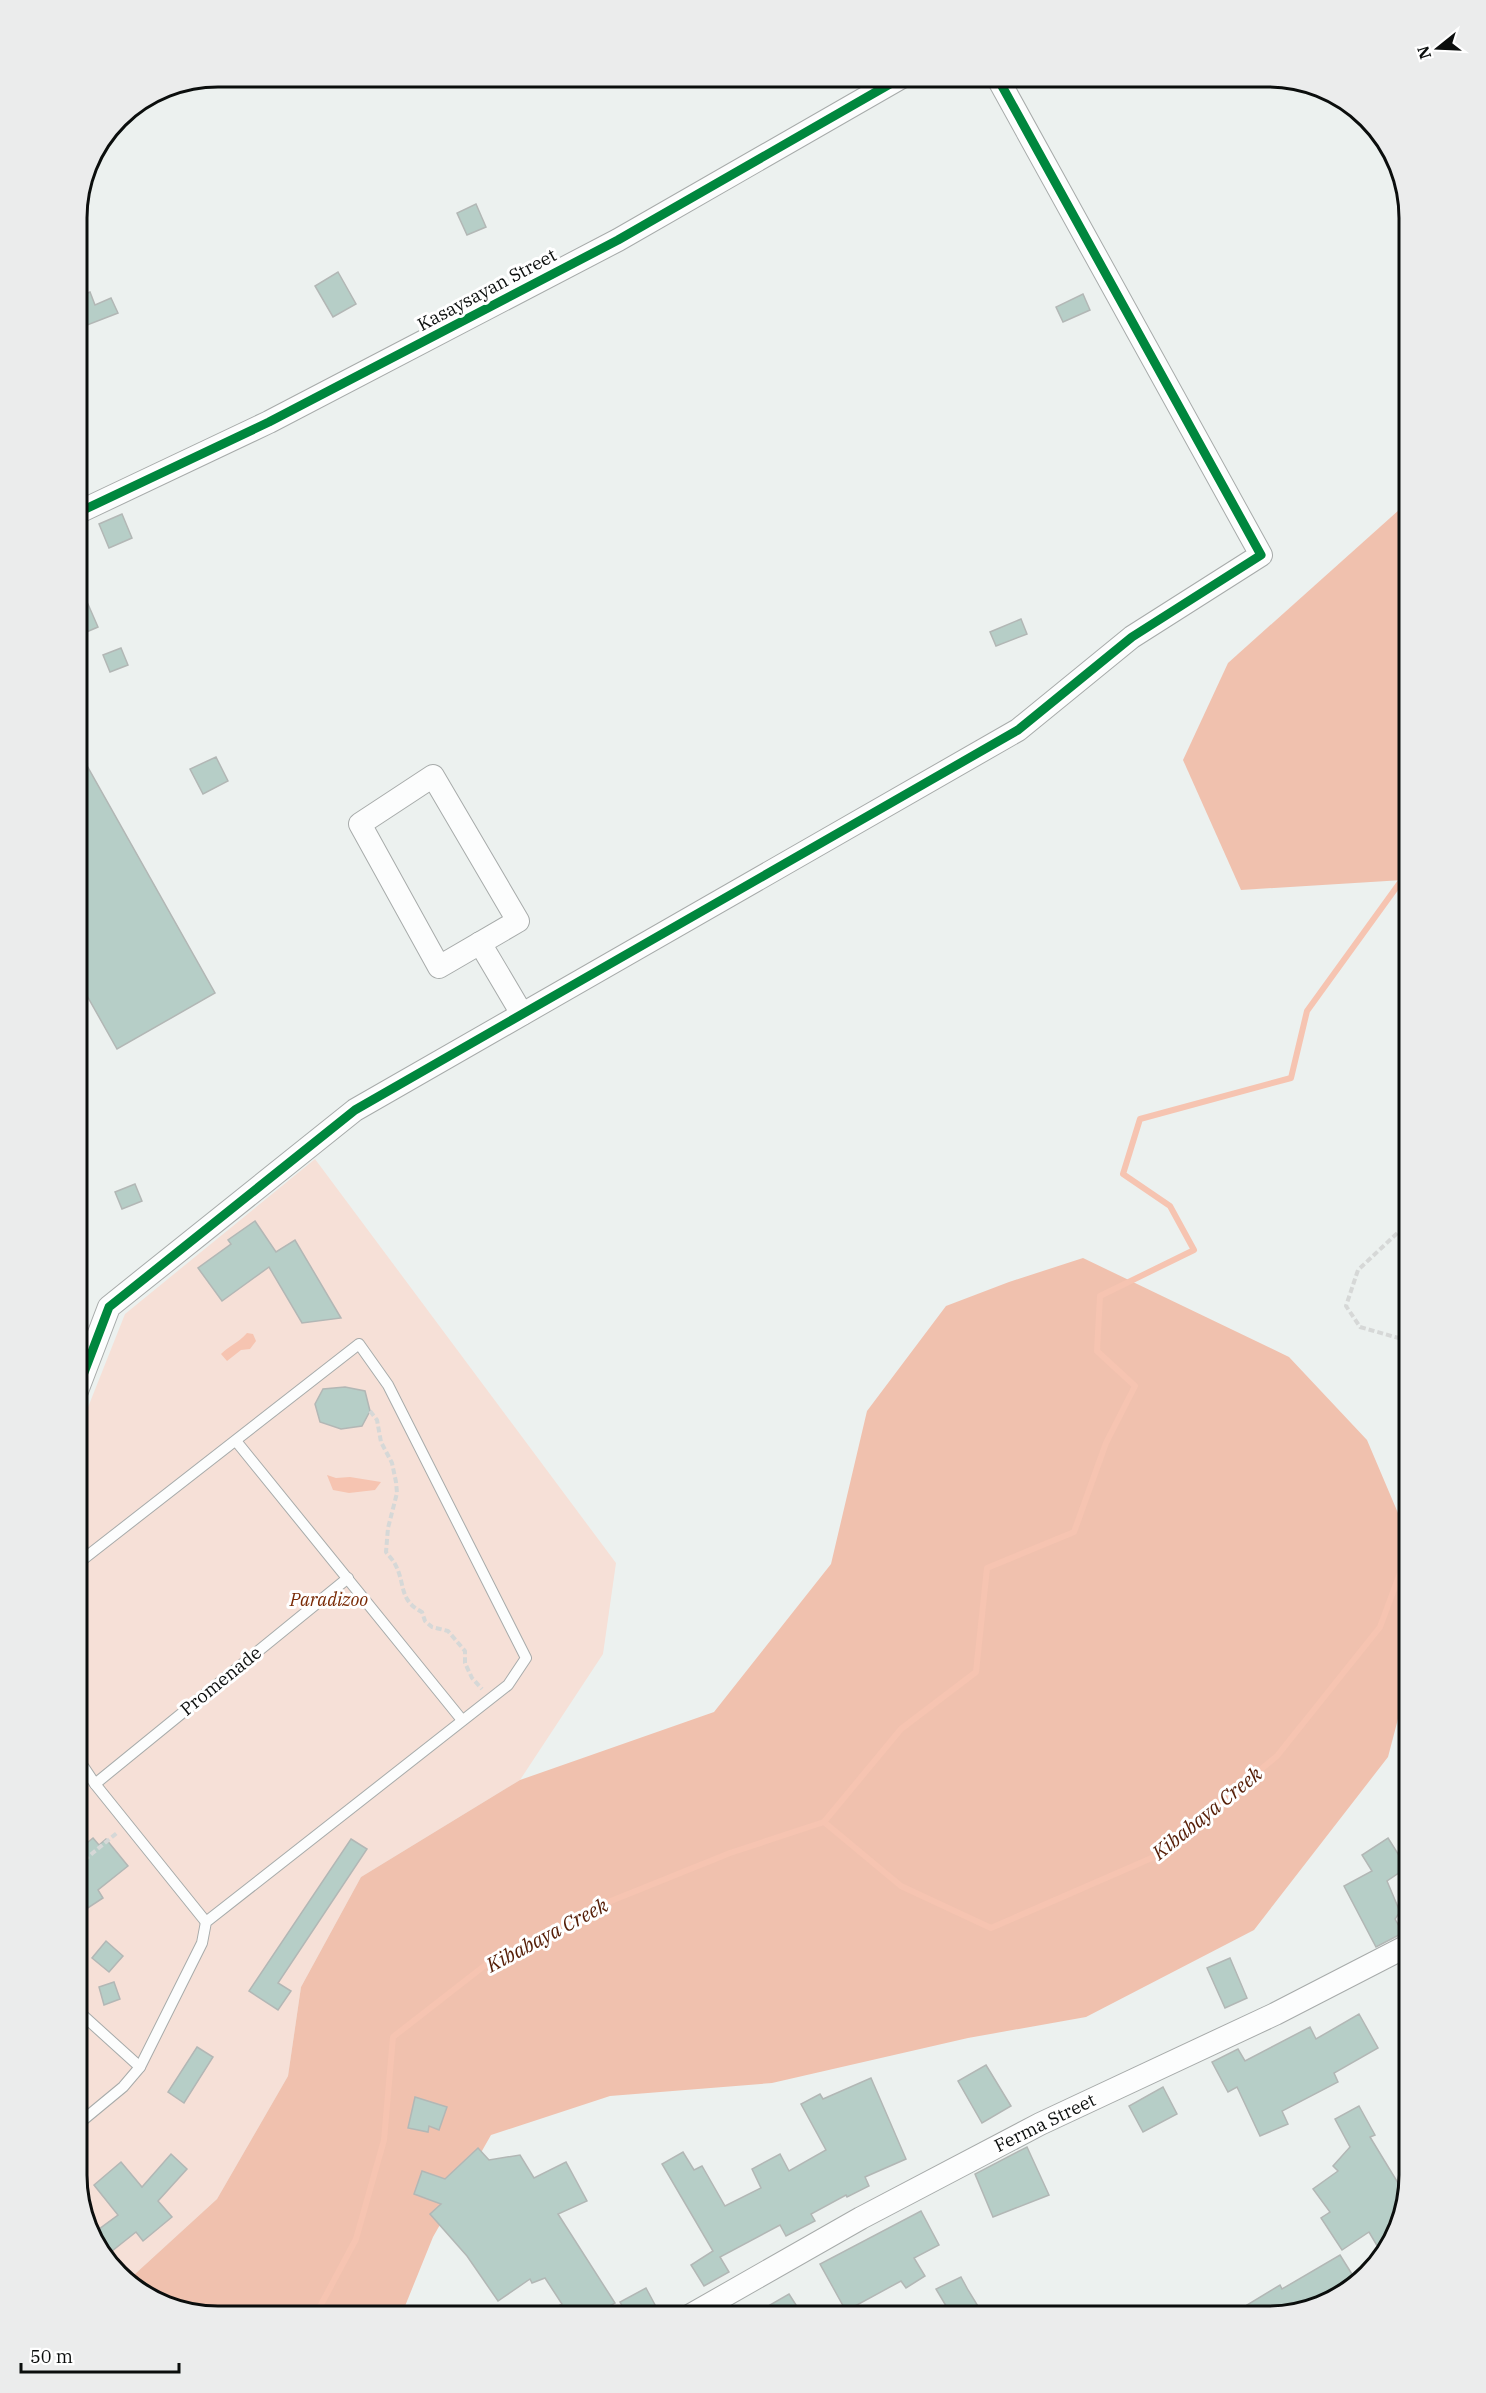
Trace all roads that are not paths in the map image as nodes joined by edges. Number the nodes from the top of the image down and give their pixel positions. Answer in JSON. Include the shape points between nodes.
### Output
{"nodes":[{"id":1,"x":885,"y":87,"type":"edge"},
{"id":2,"x":1003,"y":87,"type":"edge"},
{"id":3,"x":87,"y":508,"type":"edge"},
{"id":4,"x":480,"y":943,"type":"junction"},
{"id":5,"x":522,"y":1014,"type":"junction"},
{"id":6,"x":87,"y":1365,"type":"edge"},
{"id":7,"x":236,"y":1441,"type":"junction"},
{"id":8,"x":87,"y":1556,"type":"edge"},
{"id":9,"x":348,"y":1578,"type":"junction"},
{"id":10,"x":462,"y":1720,"type":"junction"},
{"id":11,"x":87,"y":1774,"type":"edge"},
{"id":12,"x":94,"y":1784,"type":"junction"},
{"id":13,"x":206,"y":1922,"type":"junction"},
{"id":14,"x":1399,"y":1951,"type":"edge"},
{"id":15,"x":87,"y":2020,"type":"edge"},
{"id":16,"x":140,"y":2067,"type":"junction"},
{"id":17,"x":87,"y":2116,"type":"edge"},
{"id":18,"x":707,"y":2306,"type":"edge"}],
"edges":[{"from":1,"to":3,"type":"street","name":"Kasaysayan Street","via":[[618,240],[269,422]]},
{"from":2,"to":5,"type":"street","via":[[1261,555],[1132,637],[1018,730]]},
{"from":4,"to":4,"type":"street","via":[[518,921],[433,776],[360,824],[440,967]]},
{"from":4,"to":5,"type":"street"},
{"from":5,"to":6,"type":"street","via":[[355,1110],[109,1307]]},
{"from":7,"to":8,"type":"lane"},
{"from":7,"to":9,"type":"lane"},
{"from":7,"to":10,"type":"lane","via":[[359,1344],[388,1385],[526,1658],[508,1685]]},
{"from":9,"to":10,"type":"lane"},
{"from":9,"to":12,"type":"lane","name":"Promenade"},
{"from":10,"to":13,"type":"lane"},
{"from":11,"to":12,"type":"lane"},
{"from":12,"to":13,"type":"lane"},
{"from":13,"to":16,"type":"lane","via":[[202,1943]]},
{"from":14,"to":18,"type":"street","name":"Ferma Street","via":[[1275,2014],[1040,2124],[861,2218]]},
{"from":15,"to":16,"type":"lane"},
{"from":16,"to":17,"type":"lane","via":[[123,2087]]}]}
